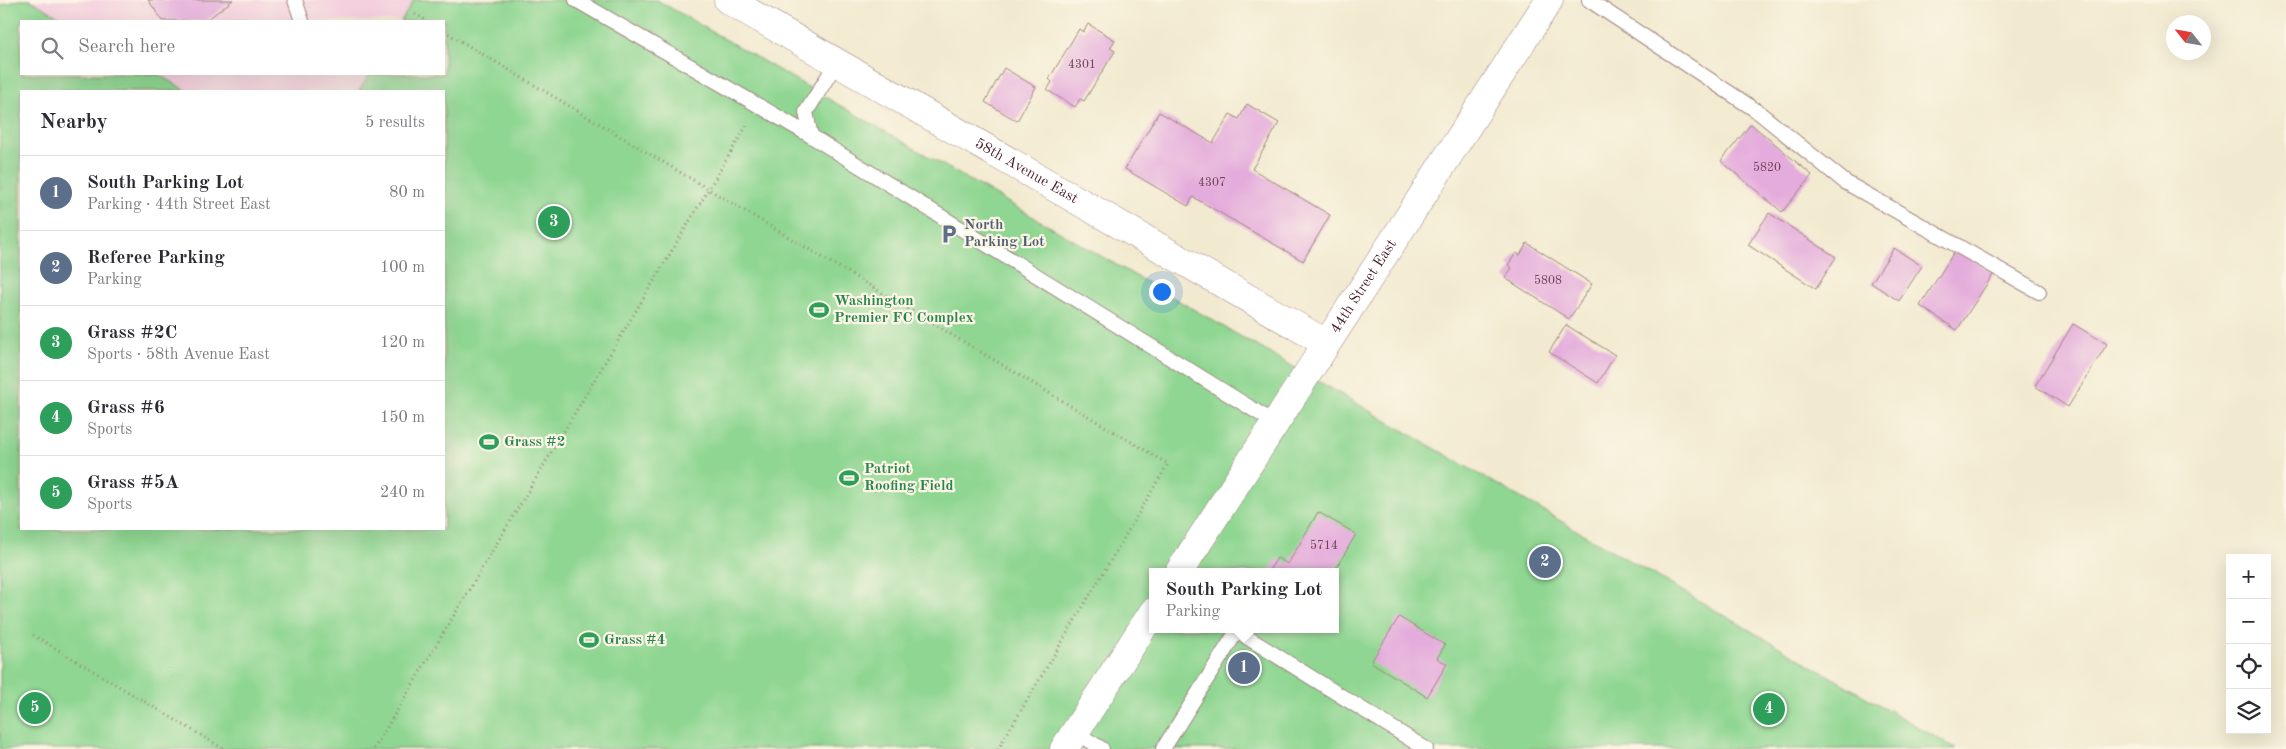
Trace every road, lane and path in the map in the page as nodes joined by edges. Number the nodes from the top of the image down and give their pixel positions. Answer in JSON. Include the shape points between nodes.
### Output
{"nodes":[{"id":1,"x":295,"y":0,"type":"edge"},
{"id":2,"x":576,"y":0,"type":"edge"},
{"id":3,"x":728,"y":0,"type":"edge"},
{"id":4,"x":1549,"y":0,"type":"edge"},
{"id":5,"x":1589,"y":0,"type":"edge"},
{"id":6,"x":415,"y":14,"type":"dead end"},
{"id":7,"x":302,"y":20,"type":"edge"},
{"id":8,"x":425,"y":20,"type":"edge"},
{"id":9,"x":445,"y":32,"type":"edge"},
{"id":10,"x":836,"y":62,"type":"junction"},
{"id":11,"x":758,"y":105,"type":"junction"},
{"id":12,"x":812,"y":136,"type":"junction"},
{"id":13,"x":709,"y":189,"type":"junction"},
{"id":14,"x":2039,"y":292,"type":"dead end"},
{"id":15,"x":1326,"y":342,"type":"junction"},
{"id":16,"x":1275,"y":423,"type":"junction"},
{"id":17,"x":1182,"y":568,"type":"edge"},
{"id":18,"x":1149,"y":618,"type":"edge"},
{"id":19,"x":1236,"y":633,"type":"edge"},
{"id":20,"x":1240,"y":633,"type":"edge"},
{"id":21,"x":33,"y":635,"type":"dead end"},
{"id":22,"x":1070,"y":741,"type":"edge"},
{"id":23,"x":224,"y":749,"type":"edge"},
{"id":24,"x":374,"y":749,"type":"edge"},
{"id":25,"x":998,"y":749,"type":"edge"},
{"id":26,"x":1102,"y":749,"type":"edge"},
{"id":27,"x":1163,"y":749,"type":"edge"},
{"id":28,"x":1426,"y":749,"type":"edge"}],
"edges":[{"from":1,"to":7,"type":"lane"},
{"from":2,"to":11,"type":"lane"},
{"from":3,"to":10,"type":"street","name":"58th Avenue East"},
{"from":4,"to":15,"type":"street","name":"44th Street East"},
{"from":5,"to":14,"type":"lane","via":[[1758,111],[1845,182]]},
{"from":6,"to":8,"type":"path"},
{"from":9,"to":13,"type":"path"},
{"from":10,"to":12,"type":"lane","via":[[806,112]]},
{"from":10,"to":15,"type":"street","name":"58th Avenue East"},
{"from":11,"to":12,"type":"lane"},
{"from":11,"to":13,"type":"path"},
{"from":12,"to":16,"type":"lane"},
{"from":13,"to":24,"type":"path"},
{"from":13,"to":25,"type":"path","via":[[1168,464]]},
{"from":15,"to":16,"type":"street","name":"44th Street East"},
{"from":16,"to":17,"type":"street","name":"44th Street East"},
{"from":18,"to":22,"type":"street"},
{"from":19,"to":27,"type":"lane"},
{"from":20,"to":28,"type":"lane"},
{"from":21,"to":23,"type":"path"},
{"from":22,"to":26,"type":"lane"}]}
